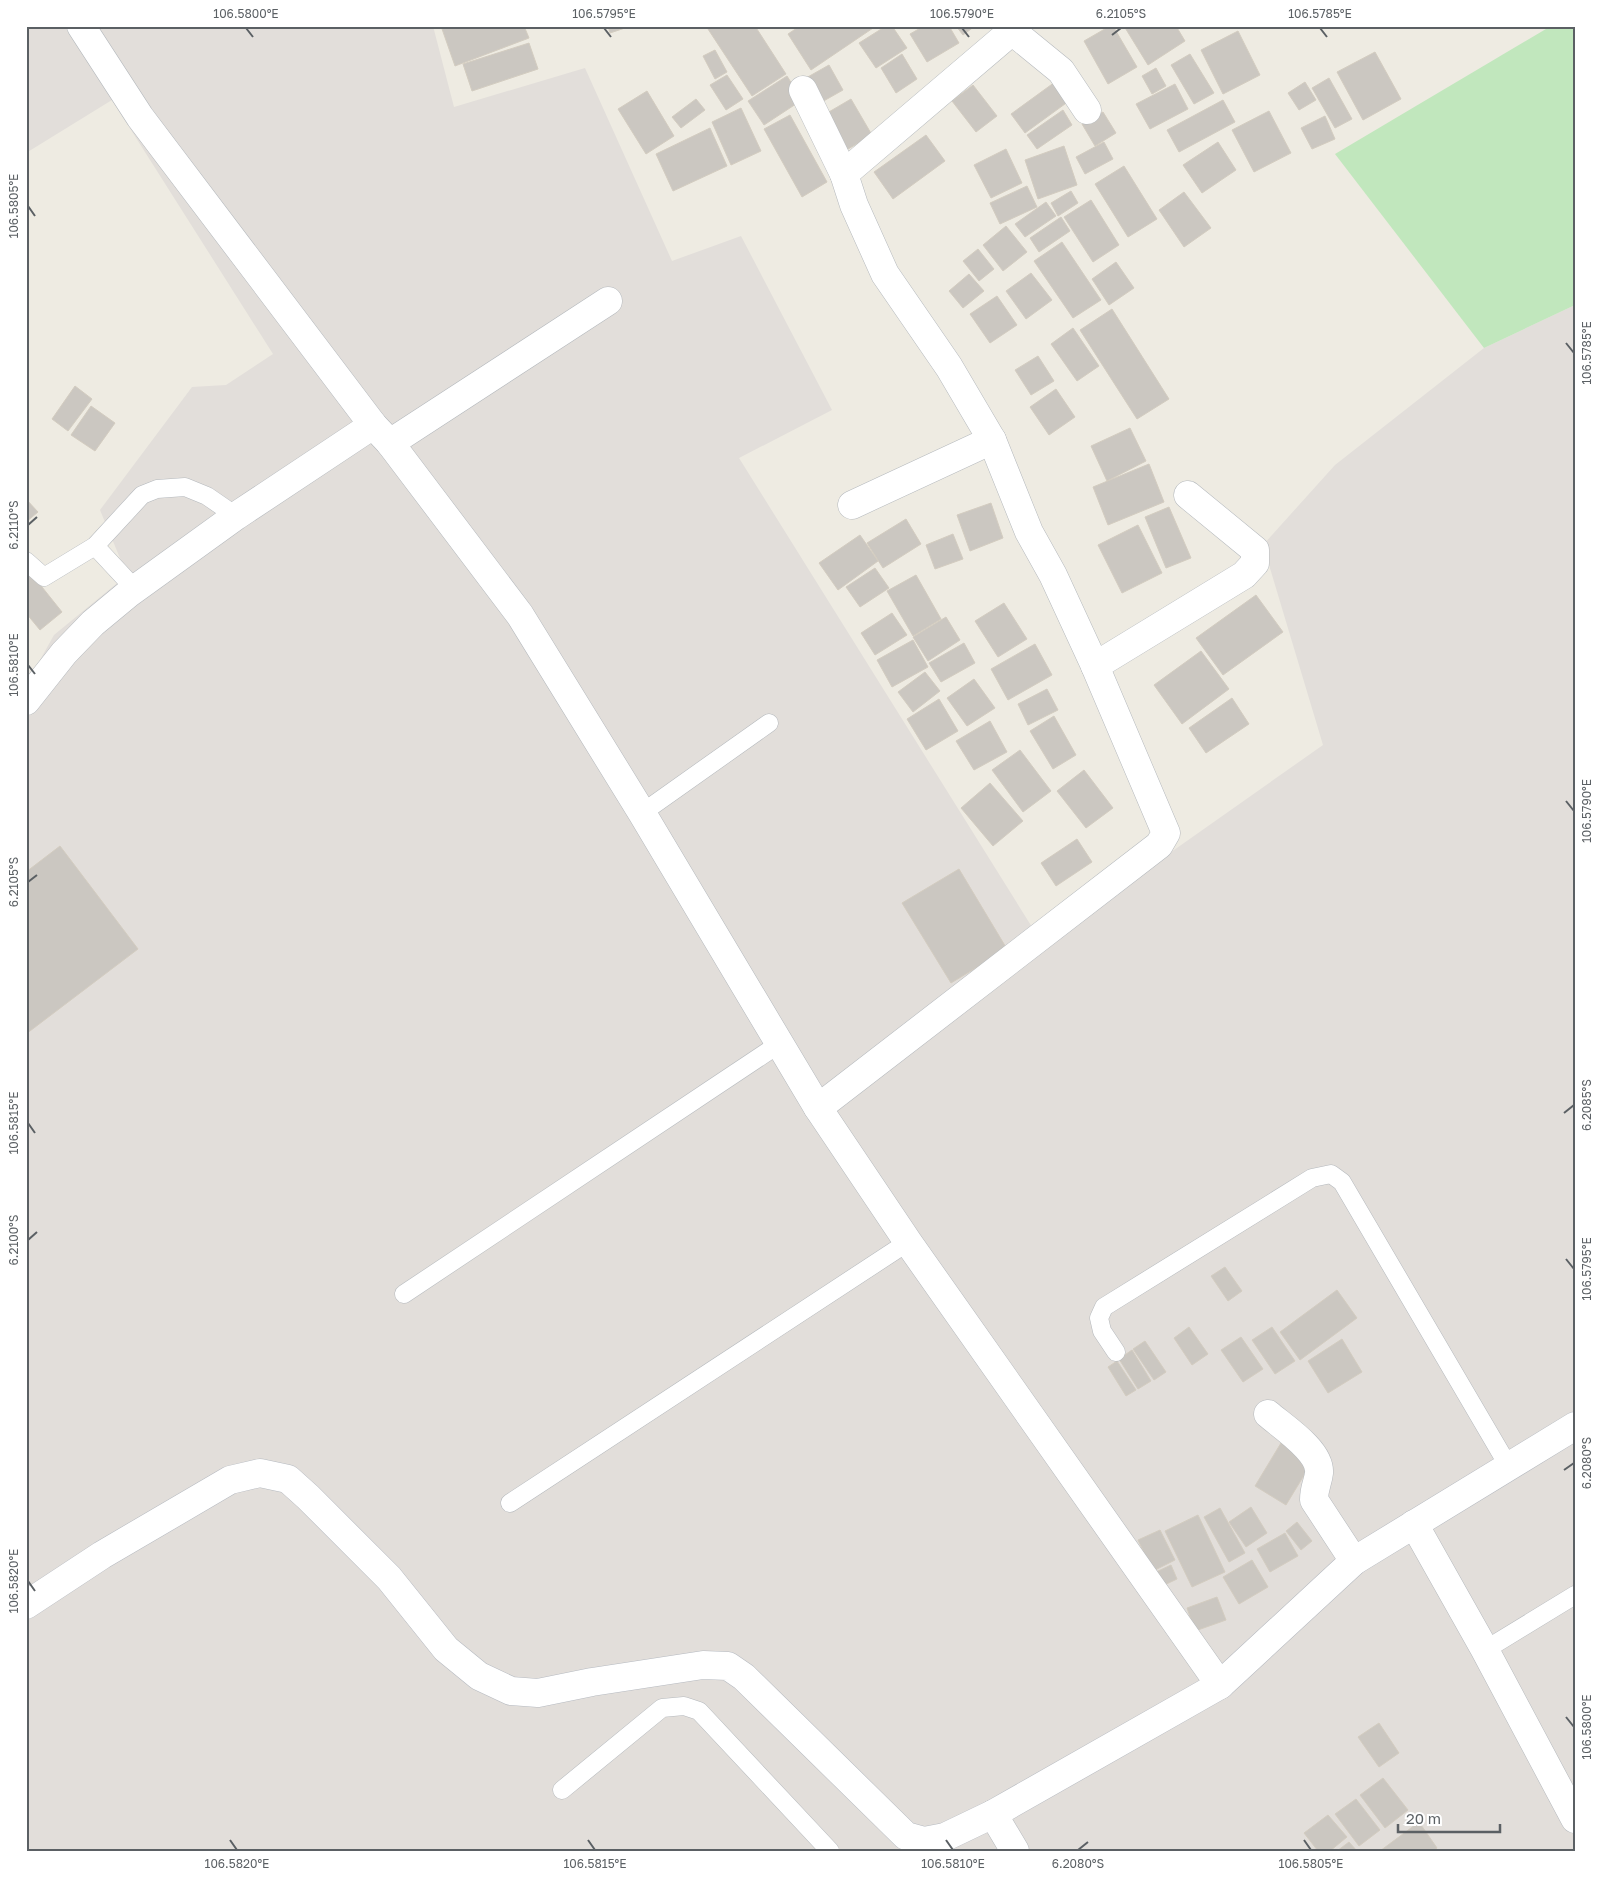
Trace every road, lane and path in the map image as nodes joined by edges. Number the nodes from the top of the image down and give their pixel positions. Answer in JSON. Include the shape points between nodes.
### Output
{"nodes":[{"id":1,"x":81,"y":26,"type":"edge"},
{"id":2,"x":1013,"y":28,"type":"edge"},
{"id":3,"x":803,"y":90,"type":"dead end"},
{"id":4,"x":1088,"y":110,"type":"dead end"},
{"id":5,"x":844,"y":174,"type":"junction"},
{"id":6,"x":608,"y":301,"type":"dead end"},
{"id":7,"x":381,"y":434,"type":"junction"},
{"id":8,"x":992,"y":440,"type":"junction"},
{"id":9,"x":1188,"y":495,"type":"dead end"},
{"id":10,"x":852,"y":505,"type":"dead end"},
{"id":11,"x":236,"y":516,"type":"junction"},
{"id":12,"x":95,"y":546,"type":"junction"},
{"id":13,"x":26,"y":561,"type":"edge"},
{"id":14,"x":135,"y":589,"type":"junction"},
{"id":15,"x":1095,"y":666,"type":"junction"},
{"id":16,"x":26,"y":701,"type":"edge"},
{"id":17,"x":769,"y":723,"type":"dead end"},
{"id":18,"x":642,"y":813,"type":"junction"},
{"id":19,"x":779,"y":1044,"type":"junction"},
{"id":20,"x":818,"y":1108,"type":"junction"},
{"id":21,"x":908,"y":1242,"type":"junction"},
{"id":22,"x":404,"y":1294,"type":"dead end"},
{"id":23,"x":1116,"y":1352,"type":"dead end"},
{"id":24,"x":1268,"y":1414,"type":"dead end"},
{"id":25,"x":1575,"y":1426,"type":"edge"},
{"id":26,"x":1509,"y":1467,"type":"junction"},
{"id":27,"x":510,"y":1503,"type":"dead end"},
{"id":28,"x":1414,"y":1524,"type":"junction"},
{"id":29,"x":1354,"y":1561,"type":"junction"},
{"id":30,"x":1575,"y":1595,"type":"edge"},
{"id":31,"x":26,"y":1604,"type":"edge"},
{"id":32,"x":1485,"y":1650,"type":"junction"},
{"id":33,"x":1220,"y":1685,"type":"junction"},
{"id":34,"x":562,"y":1790,"type":"dead end"},
{"id":35,"x":992,"y":1814,"type":"junction"},
{"id":36,"x":1575,"y":1819,"type":"edge"},
{"id":37,"x":923,"y":1846,"type":"edge"},
{"id":38,"x":830,"y":1851,"type":"edge"},
{"id":39,"x":1015,"y":1851,"type":"edge"}],
"edges":[{"from":1,"to":7,"type":"street","via":[[140,117]]},
{"from":2,"to":4,"type":"street","via":[[1061,71]]},
{"from":2,"to":5,"type":"street"},
{"from":3,"to":5,"type":"street"},
{"from":5,"to":8,"type":"street","via":[[854,205],[885,274],[948,367]]},
{"from":6,"to":7,"type":"street"},
{"from":7,"to":11,"type":"street"},
{"from":7,"to":18,"type":"street","via":[[520,614]]},
{"from":8,"to":10,"type":"street"},
{"from":8,"to":15,"type":"street","via":[[1030,532]]},
{"from":9,"to":15,"type":"street","via":[[1255,550],[1255,563],[1244,575]]},
{"from":11,"to":12,"type":"lane","via":[[207,496],[185,488],[157,489],[142,495]]},
{"from":11,"to":14,"type":"street"},
{"from":12,"to":13,"type":"lane","via":[[44,578]]},
{"from":12,"to":14,"type":"lane"},
{"from":14,"to":16,"type":"street","via":[[93,623]]},
{"from":15,"to":20,"type":"street","via":[[1166,832],[1159,844]]},
{"from":17,"to":18,"type":"lane"},
{"from":18,"to":19,"type":"street"},
{"from":19,"to":20,"type":"street"},
{"from":19,"to":22,"type":"lane"},
{"from":20,"to":21,"type":"street"},
{"from":21,"to":27,"type":"lane"},
{"from":21,"to":33,"type":"street"},
{"from":23,"to":26,"type":"lane","via":[[1100,1324],[1104,1307],[1312,1178],[1331,1174],[1342,1182]]},
{"from":24,"to":29,"type":"street","via":[[1314,1454],[1319,1473],[1314,1500]]},
{"from":25,"to":26,"type":"street"},
{"from":26,"to":28,"type":"street"},
{"from":28,"to":29,"type":"street"},
{"from":28,"to":32,"type":"street"},
{"from":29,"to":33,"type":"street"},
{"from":30,"to":32,"type":"lane"},
{"from":31,"to":37,"type":"street","via":[[230,1480],[260,1473],[288,1480],[389,1578],[446,1649],[479,1676],[511,1691],[538,1693],[703,1665],[728,1666],[744,1677],[906,1836]]},
{"from":32,"to":36,"type":"street"},
{"from":33,"to":35,"type":"street"},
{"from":34,"to":38,"type":"lane","via":[[662,1708],[684,1706],[699,1710]]},
{"from":35,"to":37,"type":"street"},
{"from":35,"to":39,"type":"street"}]}
